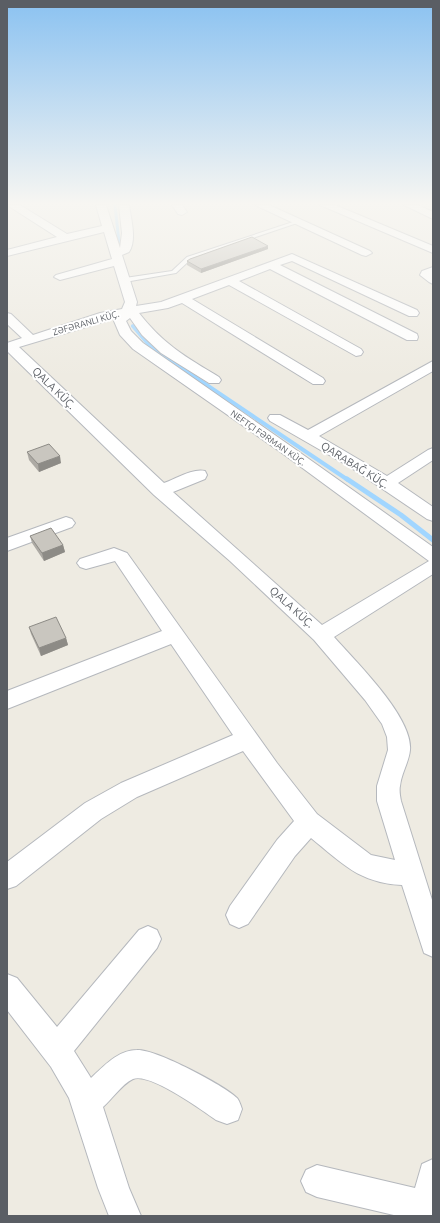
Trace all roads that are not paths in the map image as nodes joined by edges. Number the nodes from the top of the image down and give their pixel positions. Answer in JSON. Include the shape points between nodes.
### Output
{"nodes":[{"id":1,"x":105,"y":262,"type":"edge"},
{"id":2,"x":119,"y":262,"type":"edge"},
{"id":3,"x":182,"y":262,"type":"edge"},
{"id":4,"x":279,"y":262,"type":"edge"},
{"id":5,"x":305,"y":262,"type":"edge"},
{"id":6,"x":271,"y":265,"type":"junction"},
{"id":7,"x":96,"y":266,"type":"junction"},
{"id":8,"x":433,"y":270,"type":"edge"},
{"id":9,"x":105,"y":275,"type":"dead end"},
{"id":10,"x":60,"y":276,"type":"dead end"},
{"id":11,"x":125,"y":280,"type":"junction"},
{"id":12,"x":229,"y":280,"type":"junction"},
{"id":13,"x":433,"y":280,"type":"edge"},
{"id":14,"x":183,"y":298,"type":"junction"},
{"id":15,"x":127,"y":311,"type":"junction"},
{"id":16,"x":413,"y":313,"type":"dead end"},
{"id":17,"x":7,"y":317,"type":"edge"},
{"id":18,"x":412,"y":337,"type":"dead end"},
{"id":19,"x":30,"y":340,"type":"junction"},
{"id":20,"x":9,"y":347,"type":"edge"},
{"id":21,"x":356,"y":352,"type":"dead end"},
{"id":22,"x":433,"y":365,"type":"edge"},
{"id":23,"x":214,"y":380,"type":"dead end"},
{"id":24,"x":318,"y":381,"type":"dead end"},
{"id":25,"x":275,"y":418,"type":"dead end"},
{"id":26,"x":309,"y":436,"type":"junction"},
{"id":27,"x":433,"y":453,"type":"edge"},
{"id":28,"x":199,"y":475,"type":"dead end"},
{"id":29,"x":386,"y":484,"type":"junction"},
{"id":30,"x":160,"y":491,"type":"junction"},
{"id":31,"x":433,"y":515,"type":"edge"},
{"id":32,"x":66,"y":523,"type":"dead end"},
{"id":33,"x":7,"y":545,"type":"edge"},
{"id":34,"x":433,"y":556,"type":"edge"},
{"id":35,"x":86,"y":563,"type":"dead end"},
{"id":36,"x":433,"y":566,"type":"edge"},
{"id":37,"x":175,"y":634,"type":"junction"},
{"id":38,"x":321,"y":635,"type":"junction"},
{"id":39,"x":7,"y":700,"type":"edge"},
{"id":40,"x":247,"y":739,"type":"junction"},
{"id":41,"x":309,"y":822,"type":"junction"},
{"id":42,"x":412,"y":873,"type":"junction"},
{"id":43,"x":7,"y":877,"type":"edge"},
{"id":44,"x":239,"y":915,"type":"dead end"},
{"id":45,"x":148,"y":939,"type":"dead end"},
{"id":46,"x":433,"y":944,"type":"edge"},
{"id":47,"x":7,"y":988,"type":"edge"},
{"id":48,"x":56,"y":1051,"type":"junction"},
{"id":49,"x":86,"y":1102,"type":"junction"},
{"id":50,"x":227,"y":1109,"type":"dead end"},
{"id":51,"x":433,"y":1176,"type":"edge"},
{"id":52,"x":317,"y":1181,"type":"dead end"},
{"id":53,"x":426,"y":1211,"type":"edge"},
{"id":54,"x":125,"y":1216,"type":"edge"}],
"edges":[{"from":1,"to":7,"type":"street"},
{"from":2,"to":11,"type":"street"},
{"from":3,"to":11,"type":"lane","via":[[179,269],[174,272]]},
{"from":4,"to":6,"type":"street"},
{"from":5,"to":16,"type":"street"},
{"from":6,"to":12,"type":"street"},
{"from":6,"to":18,"type":"street"},
{"from":7,"to":9,"type":"street"},
{"from":7,"to":10,"type":"street"},
{"from":8,"to":13,"type":"street","via":[[426,273]]},
{"from":11,"to":15,"type":"street","via":[[130,302]]},
{"from":12,"to":14,"type":"street"},
{"from":12,"to":21,"type":"street"},
{"from":14,"to":15,"type":"street","via":[[154,308]]},
{"from":14,"to":24,"type":"street"},
{"from":15,"to":19,"type":"street","via":[[88,320]]},
{"from":15,"to":23,"type":"street","via":[[134,315],[166,350]]},
{"from":15,"to":34,"type":"street","name":"NEFTÇI FƏRMAN KÜÇ.","via":[[121,318],[121,325],[138,346]]},
{"from":17,"to":19,"type":"street"},
{"from":19,"to":20,"type":"street"},
{"from":20,"to":30,"type":"street","name":"QALA KÜÇ."},
{"from":22,"to":26,"type":"street"},
{"from":25,"to":26,"type":"street","name":"QARABAĞ KÜÇ."},
{"from":26,"to":29,"type":"street","name":"QARABAĞ KÜÇ."},
{"from":27,"to":29,"type":"street"},
{"from":28,"to":30,"type":"street"},
{"from":29,"to":31,"type":"street","name":"QARABAĞ KÜÇ."},
{"from":30,"to":38,"type":"street","name":"QALA KÜÇ."},
{"from":32,"to":33,"type":"street"},
{"from":35,"to":37,"type":"street","via":[[114,554],[121,557]]},
{"from":36,"to":38,"type":"street"},
{"from":37,"to":39,"type":"street"},
{"from":37,"to":40,"type":"street"},
{"from":38,"to":42,"type":"street","name":"QALA KÜÇ.","via":[[372,694],[391,720],[398,737],[399,750],[388,786],[389,801]]},
{"from":40,"to":41,"type":"street"},
{"from":40,"to":43,"type":"street","via":[[128,790],[93,811]]},
{"from":41,"to":42,"type":"street","via":[[364,866],[388,872]]},
{"from":41,"to":44,"type":"street","via":[[286,848]]},
{"from":42,"to":46,"type":"street","name":"QALA KÜÇ."},
{"from":45,"to":48,"type":"street"},
{"from":47,"to":48,"type":"street"},
{"from":48,"to":49,"type":"street"},
{"from":49,"to":50,"type":"street","via":[[128,1066],[143,1063],[162,1070]]},
{"from":49,"to":54,"type":"street","via":[[109,1177]]},
{"from":51,"to":53,"type":"street"},
{"from":52,"to":53,"type":"street"}]}
